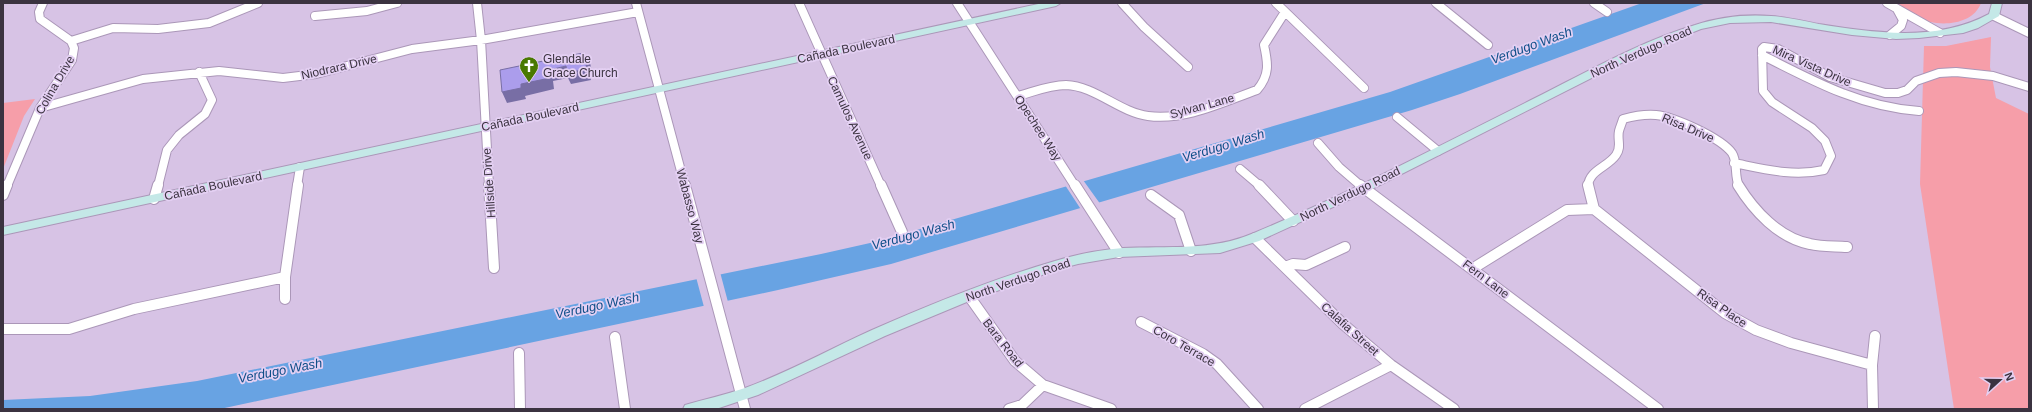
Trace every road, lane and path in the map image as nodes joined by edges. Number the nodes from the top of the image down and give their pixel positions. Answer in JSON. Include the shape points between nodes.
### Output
{"nodes":[{"id":1,"x":43,"y":3,"type":"edge"},
{"id":2,"x":258,"y":3,"type":"edge"},
{"id":3,"x":397,"y":3,"type":"edge"},
{"id":4,"x":477,"y":3,"type":"edge"},
{"id":5,"x":799,"y":3,"type":"edge"},
{"id":6,"x":957,"y":3,"type":"edge"},
{"id":7,"x":1056,"y":3,"type":"edge"},
{"id":8,"x":1122,"y":3,"type":"edge"},
{"id":9,"x":1276,"y":3,"type":"edge"},
{"id":10,"x":1436,"y":3,"type":"edge"},
{"id":11,"x":1594,"y":3,"type":"edge"},
{"id":12,"x":1887,"y":3,"type":"edge"},
{"id":13,"x":1997,"y":3,"type":"edge"},
{"id":14,"x":637,"y":7,"type":"edge"},
{"id":15,"x":1896,"y":8,"type":"junction"},
{"id":16,"x":1285,"y":12,"type":"junction"},
{"id":17,"x":1608,"y":12,"type":"dead end"},
{"id":18,"x":315,"y":16,"type":"dead end"},
{"id":19,"x":1994,"y":16,"type":"junction"},
{"id":20,"x":970,"y":22,"type":"junction"},
{"id":21,"x":1940,"y":33,"type":"junction"},
{"id":22,"x":2029,"y":33,"type":"edge"},
{"id":23,"x":1890,"y":35,"type":"junction"},
{"id":24,"x":481,"y":40,"type":"junction"},
{"id":25,"x":71,"y":41,"type":"junction"},
{"id":26,"x":1488,"y":45,"type":"dead end"},
{"id":27,"x":821,"y":55,"type":"junction"},
{"id":28,"x":1762,"y":55,"type":"junction"},
{"id":29,"x":1188,"y":67,"type":"dead end"},
{"id":30,"x":199,"y":72,"type":"junction"},
{"id":31,"x":1364,"y":88,"type":"dead end"},
{"id":32,"x":2029,"y":88,"type":"edge"},
{"id":33,"x":659,"y":89,"type":"junction"},
{"id":34,"x":1018,"y":96,"type":"junction"},
{"id":35,"x":40,"y":108,"type":"junction"},
{"id":36,"x":1919,"y":111,"type":"dead end"},
{"id":37,"x":1397,"y":117,"type":"dead end"},
{"id":38,"x":485,"y":127,"type":"junction"},
{"id":39,"x":1318,"y":143,"type":"dead end"},
{"id":40,"x":1438,"y":151,"type":"junction"},
{"id":41,"x":1734,"y":163,"type":"junction"},
{"id":42,"x":300,"y":167,"type":"junction"},
{"id":43,"x":1240,"y":169,"type":"dead end"},
{"id":44,"x":1364,"y":188,"type":"junction"},
{"id":45,"x":3,"y":195,"type":"edge"},
{"id":46,"x":1151,"y":195,"type":"dead end"},
{"id":47,"x":154,"y":199,"type":"junction"},
{"id":48,"x":1594,"y":209,"type":"junction"},
{"id":49,"x":1293,"y":221,"type":"junction"},
{"id":50,"x":3,"y":231,"type":"edge"},
{"id":51,"x":902,"y":232,"type":"dead end"},
{"id":52,"x":1255,"y":238,"type":"junction"},
{"id":53,"x":1345,"y":247,"type":"dead end"},
{"id":54,"x":1847,"y":247,"type":"dead end"},
{"id":55,"x":1191,"y":250,"type":"junction"},
{"id":56,"x":1119,"y":253,"type":"junction"},
{"id":57,"x":1306,"y":265,"type":"junction"},
{"id":58,"x":494,"y":268,"type":"dead end"},
{"id":59,"x":1285,"y":268,"type":"junction"},
{"id":60,"x":1472,"y":269,"type":"junction"},
{"id":61,"x":285,"y":277,"type":"junction"},
{"id":62,"x":1294,"y":277,"type":"junction"},
{"id":63,"x":969,"y":296,"type":"junction"},
{"id":64,"x":285,"y":299,"type":"dead end"},
{"id":65,"x":1141,"y":322,"type":"dead end"},
{"id":66,"x":3,"y":329,"type":"edge"},
{"id":67,"x":1874,"y":336,"type":"dead end"},
{"id":68,"x":615,"y":337,"type":"dead end"},
{"id":69,"x":519,"y":353,"type":"dead end"},
{"id":70,"x":1391,"y":365,"type":"junction"},
{"id":71,"x":1872,"y":365,"type":"junction"},
{"id":72,"x":1043,"y":385,"type":"junction"},
{"id":73,"x":740,"y":396,"type":"junction"},
{"id":74,"x":520,"y":409,"type":"edge"},
{"id":75,"x":625,"y":409,"type":"edge"},
{"id":76,"x":690,"y":409,"type":"edge"},
{"id":77,"x":745,"y":409,"type":"edge"},
{"id":78,"x":1009,"y":409,"type":"edge"},
{"id":79,"x":1111,"y":409,"type":"edge"},
{"id":80,"x":1258,"y":409,"type":"edge"},
{"id":81,"x":1305,"y":409,"type":"edge"},
{"id":82,"x":1454,"y":409,"type":"edge"},
{"id":83,"x":1658,"y":409,"type":"edge"},
{"id":84,"x":1873,"y":409,"type":"edge"}],
"edges":[{"from":1,"to":25,"type":"street","via":[[39,12],[40,19]]},
{"from":2,"to":25,"type":"street","name":"Colina Drive","via":[[209,23],[184,28],[113,28]]},
{"from":3,"to":18,"type":"street","via":[[355,13]]},
{"from":4,"to":24,"type":"street","name":"Hillside Drive"},
{"from":5,"to":27,"type":"street","name":"Camulos Avenue"},
{"from":6,"to":20,"type":"street","name":"Opechee Way"},
{"from":7,"to":20,"type":"main road","name":"Cañada Boulevard"},
{"from":8,"to":29,"type":"street"},
{"from":9,"to":16,"type":"street"},
{"from":10,"to":26,"type":"street"},
{"from":11,"to":17,"type":"street"},
{"from":12,"to":15,"type":"street"},
{"from":13,"to":19,"type":"main road"},
{"from":14,"to":24,"type":"street","name":"Niodrara Drive"},
{"from":14,"to":33,"type":"street","name":"Wabasso Way"},
{"from":15,"to":21,"type":"street"},
{"from":15,"to":23,"type":"street","via":[[1901,15],[1902,26]]},
{"from":16,"to":31,"type":"street"},
{"from":16,"to":34,"type":"street","name":"Sylvan Lane","via":[[1264,45],[1269,67],[1263,84],[1257,90],[1197,110],[1171,116],[1150,117],[1126,112],[1089,91],[1070,85],[1053,86]]},
{"from":19,"to":21,"type":"main road","name":"North Verdugo Road","via":[[1975,26]]},
{"from":19,"to":22,"type":"street"},
{"from":20,"to":27,"type":"main road","name":"Cañada Boulevard"},
{"from":20,"to":34,"type":"street","name":"Opechee Way"},
{"from":21,"to":23,"type":"main road","name":"North Verdugo Road"},
{"from":23,"to":40,"type":"main road","name":"North Verdugo Road","via":[[1852,32],[1771,19],[1749,18],[1713,23],[1682,32],[1637,51]]},
{"from":24,"to":30,"type":"street","name":"Niodrara Drive","via":[[412,49],[316,74],[290,77],[219,71]]},
{"from":24,"to":38,"type":"street","name":"Hillside Drive"},
{"from":25,"to":35,"type":"street","name":"Colina Drive","via":[[74,48],[72,60]]},
{"from":27,"to":33,"type":"main road","name":"Cañada Boulevard"},
{"from":27,"to":51,"type":"street","name":"Camulos Avenue"},
{"from":28,"to":32,"type":"street","name":"Mira Vista Drive","via":[[1764,47],[1775,48],[1830,76],[1884,93],[1898,93],[1907,90],[1916,81],[1939,73],[1956,72],[1993,76]]},
{"from":28,"to":36,"type":"street","via":[[1829,87],[1875,105]]},
{"from":28,"to":41,"type":"street","via":[[1762,90],[1772,102],[1812,128],[1825,141],[1831,156],[1824,170],[1811,174],[1791,174]]},
{"from":30,"to":35,"type":"street","name":"Niodrara Drive","via":[[143,79]]},
{"from":30,"to":47,"type":"street","via":[[212,100],[205,114],[179,135],[167,150]]},
{"from":33,"to":38,"type":"main road","name":"Cañada Boulevard"},
{"from":33,"to":73,"type":"street","name":"Wabasso Way"},
{"from":34,"to":56,"type":"street","name":"Opechee Way"},
{"from":35,"to":45,"type":"street","name":"Colina Drive"},
{"from":37,"to":40,"type":"street"},
{"from":38,"to":42,"type":"main road","name":"Cañada Boulevard"},
{"from":38,"to":58,"type":"street","name":"Hillside Drive"},
{"from":39,"to":44,"type":"street","name":"Fern Lane","via":[[1339,167]]},
{"from":40,"to":44,"type":"main road","name":"North Verdugo Road"},
{"from":41,"to":48,"type":"street","name":"Risa Drive","via":[[1734,156],[1727,146],[1715,138],[1662,116],[1643,114],[1623,119],[1619,132],[1621,144],[1616,156],[1590,174],[1588,185]]},
{"from":41,"to":54,"type":"street","name":"Risa Drive","via":[[1738,183],[1763,218],[1784,234],[1806,243]]},
{"from":42,"to":47,"type":"main road","name":"Cañada Boulevard"},
{"from":42,"to":61,"type":"street"},
{"from":43,"to":49,"type":"street","via":[[1265,190]]},
{"from":44,"to":49,"type":"main road","name":"North Verdugo Road"},
{"from":44,"to":60,"type":"street","name":"Fern Lane"},
{"from":46,"to":55,"type":"street","via":[[1179,215]]},
{"from":47,"to":50,"type":"main road","name":"Cañada Boulevard"},
{"from":48,"to":60,"type":"street","via":[[1567,210]]},
{"from":48,"to":71,"type":"street","name":"Risa Place","via":[[1725,313],[1756,330],[1790,343]]},
{"from":49,"to":52,"type":"main road","name":"North Verdugo Road"},
{"from":52,"to":55,"type":"main road","name":"North Verdugo Road","via":[[1220,249]]},
{"from":52,"to":59,"type":"street","name":"Calafia Street"},
{"from":53,"to":57,"type":"street"},
{"from":55,"to":56,"type":"main road","name":"North Verdugo Road"},
{"from":56,"to":63,"type":"main road","name":"North Verdugo Road","via":[[1056,265]]},
{"from":57,"to":59,"type":"street","via":[[1293,264]]},
{"from":57,"to":62,"type":"street","via":[[1302,273]]},
{"from":59,"to":62,"type":"street","name":"Calafia Street"},
{"from":60,"to":83,"type":"street","name":"Fern Lane"},
{"from":61,"to":64,"type":"street"},
{"from":61,"to":66,"type":"street","via":[[134,309],[69,328]]},
{"from":62,"to":70,"type":"street","name":"Calafia Street"},
{"from":63,"to":72,"type":"street","name":"Bara Road","via":[[1015,361]]},
{"from":63,"to":73,"type":"main road","name":"North Verdugo Road","via":[[880,332]]},
{"from":65,"to":80,"type":"street","name":"Coro Terrace","via":[[1218,364]]},
{"from":67,"to":71,"type":"street"},
{"from":68,"to":75,"type":"street"},
{"from":69,"to":74,"type":"street"},
{"from":70,"to":81,"type":"street"},
{"from":70,"to":82,"type":"street","name":"Calafia Street"},
{"from":71,"to":84,"type":"street"},
{"from":72,"to":78,"type":"street","via":[[1022,405]]},
{"from":72,"to":79,"type":"street","name":"Bara Road"},
{"from":73,"to":76,"type":"main road","name":"North Verdugo Road"},
{"from":73,"to":77,"type":"street","name":"Wabasso Way"}]}
